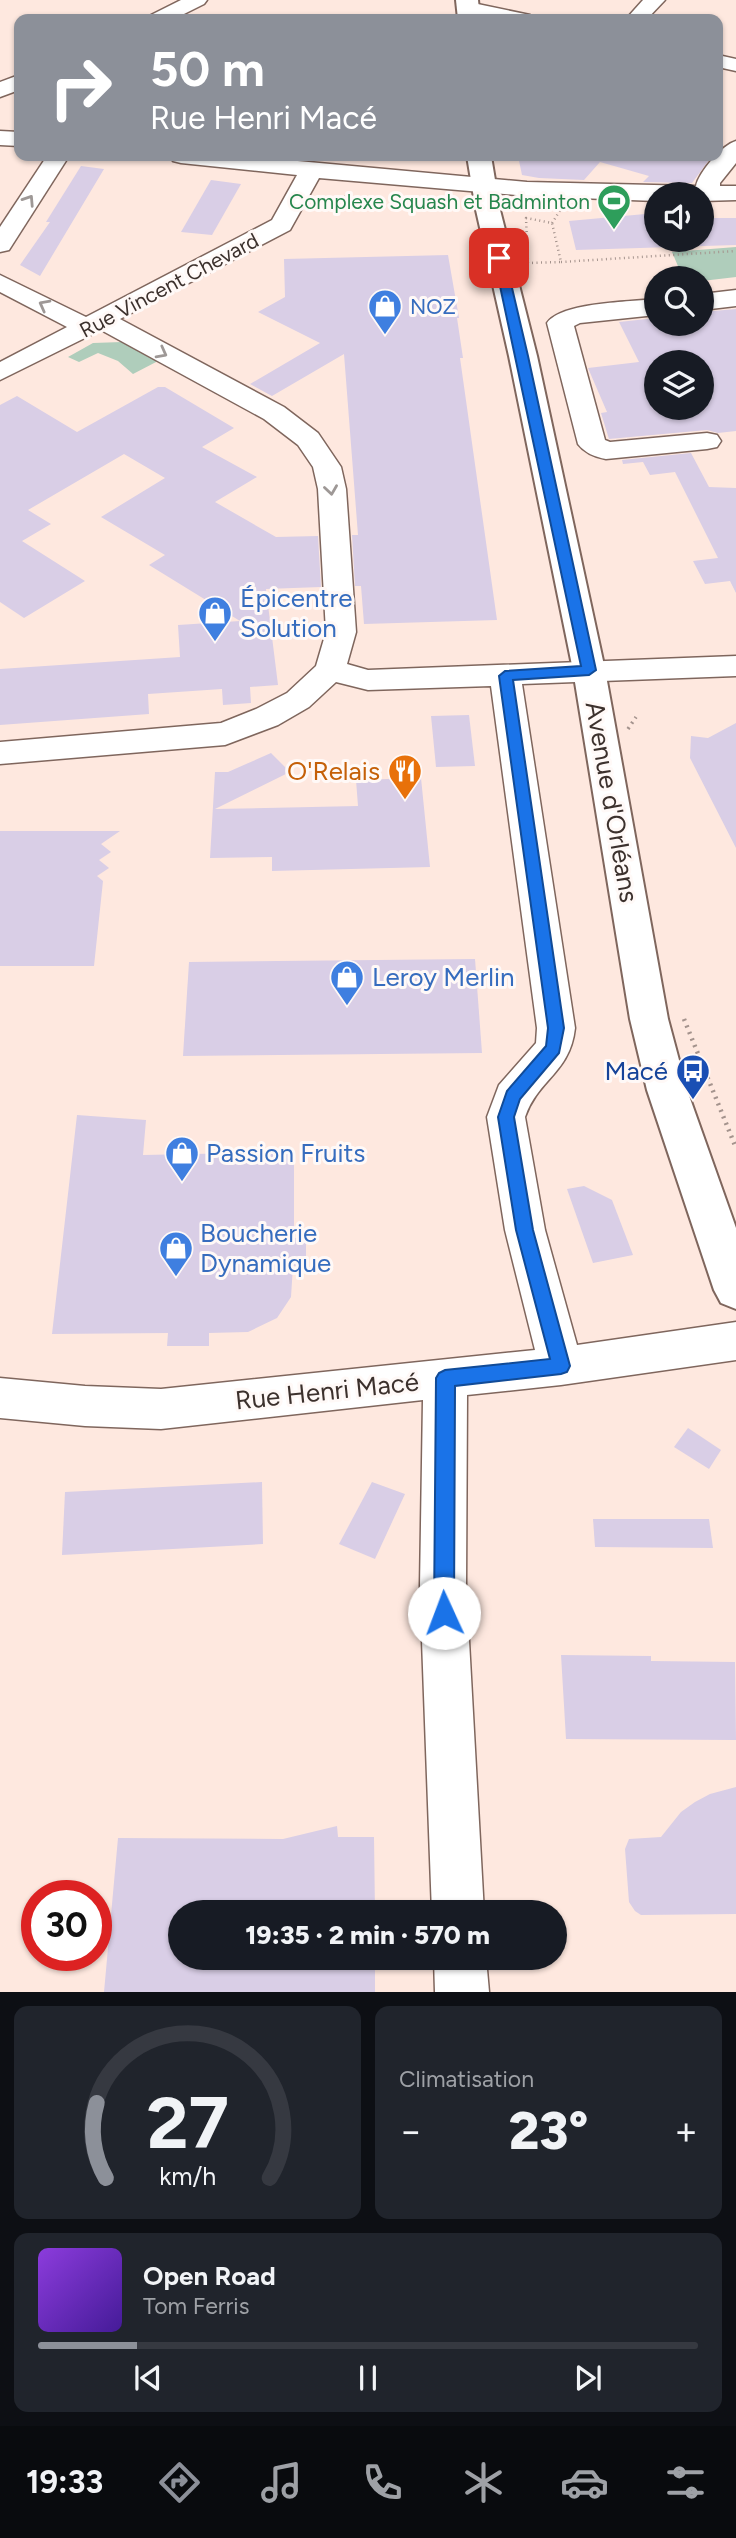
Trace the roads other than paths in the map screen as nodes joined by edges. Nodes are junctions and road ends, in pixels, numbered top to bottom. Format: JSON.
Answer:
{"nodes":[{"id":1,"x":197,"y":0,"type":"edge"},
{"id":2,"x":654,"y":0,"type":"edge"},
{"id":3,"x":468,"y":9,"type":"edge"},
{"id":4,"x":168,"y":14,"type":"edge"},
{"id":5,"x":496,"y":14,"type":"edge"},
{"id":6,"x":641,"y":14,"type":"edge"},
{"id":7,"x":736,"y":148,"type":"edge"},
{"id":8,"x":55,"y":161,"type":"edge"},
{"id":9,"x":231,"y":161,"type":"edge"},
{"id":10,"x":480,"y":161,"type":"edge"},
{"id":11,"x":312,"y":169,"type":"junction"},
{"id":12,"x":708,"y":182,"type":"edge"},
{"id":13,"x":483,"y":185,"type":"junction"},
{"id":14,"x":644,"y":193,"type":"edge"},
{"id":15,"x":736,"y":193,"type":"edge"},
{"id":16,"x":714,"y":194,"type":"edge"},
{"id":17,"x":0,"y":245,"type":"edge"},
{"id":18,"x":0,"y":282,"type":"edge"},
{"id":19,"x":736,"y":298,"type":"edge"},
{"id":20,"x":714,"y":301,"type":"edge"},
{"id":21,"x":644,"y":308,"type":"edge"},
{"id":22,"x":95,"y":324,"type":"junction"},
{"id":23,"x":0,"y":372,"type":"edge"},
{"id":24,"x":707,"y":441,"type":"dead end"},
{"id":25,"x":736,"y":666,"type":"edge"},
{"id":26,"x":330,"y":670,"type":"junction"},
{"id":27,"x":589,"y":670,"type":"junction"},
{"id":28,"x":505,"y":676,"type":"junction"},
{"id":29,"x":0,"y":753,"type":"edge"},
{"id":30,"x":736,"y":1290,"type":"edge"},
{"id":31,"x":736,"y":1341,"type":"edge"},
{"id":32,"x":561,"y":1366,"type":"junction"},
{"id":33,"x":445,"y":1378,"type":"junction"},
{"id":34,"x":0,"y":1398,"type":"edge"},
{"id":35,"x":457,"y":1900,"type":"edge"},
{"id":36,"x":461,"y":1970,"type":"edge"},
{"id":37,"x":462,"y":1992,"type":"edge"}],
"edges":[{"from":1,"to":4,"type":"street"},
{"from":2,"to":6,"type":"street"},
{"from":3,"to":5,"type":"street"},
{"from":7,"to":12,"type":"street"},
{"from":17,"to":8,"type":"street","one_way":true},
{"from":9,"to":11,"type":"street"},
{"from":10,"to":13,"type":"main road","name":"Avenue d'Orléans"},
{"from":11,"to":13,"type":"street"},
{"from":11,"to":22,"type":"street","name":"Rue Vincent Chevard"},
{"from":13,"to":14,"type":"street"},
{"from":13,"to":27,"type":"main road","name":"Avenue d'Orléans"},
{"from":15,"to":16,"type":"street"},
{"from":22,"to":18,"type":"street","one_way":true},
{"from":19,"to":20,"type":"street"},
{"from":21,"to":24,"type":"street"},
{"from":22,"to":23,"type":"street","name":"Rue Vincent Chevard"},
{"from":22,"to":26,"type":"street","one_way":true},
{"from":25,"to":27,"type":"street"},
{"from":26,"to":28,"type":"street"},
{"from":26,"to":29,"type":"street"},
{"from":27,"to":28,"type":"street"},
{"from":27,"to":30,"type":"main road","name":"Avenue d'Orléans"},
{"from":28,"to":32,"type":"street"},
{"from":31,"to":32,"type":"street","name":"Rue Henri Macé"},
{"from":32,"to":33,"type":"street","name":"Rue Henri Macé"},
{"from":33,"to":34,"type":"street","name":"Rue Henri Macé"},
{"from":33,"to":35,"type":"street"},
{"from":36,"to":37,"type":"street"}]}
